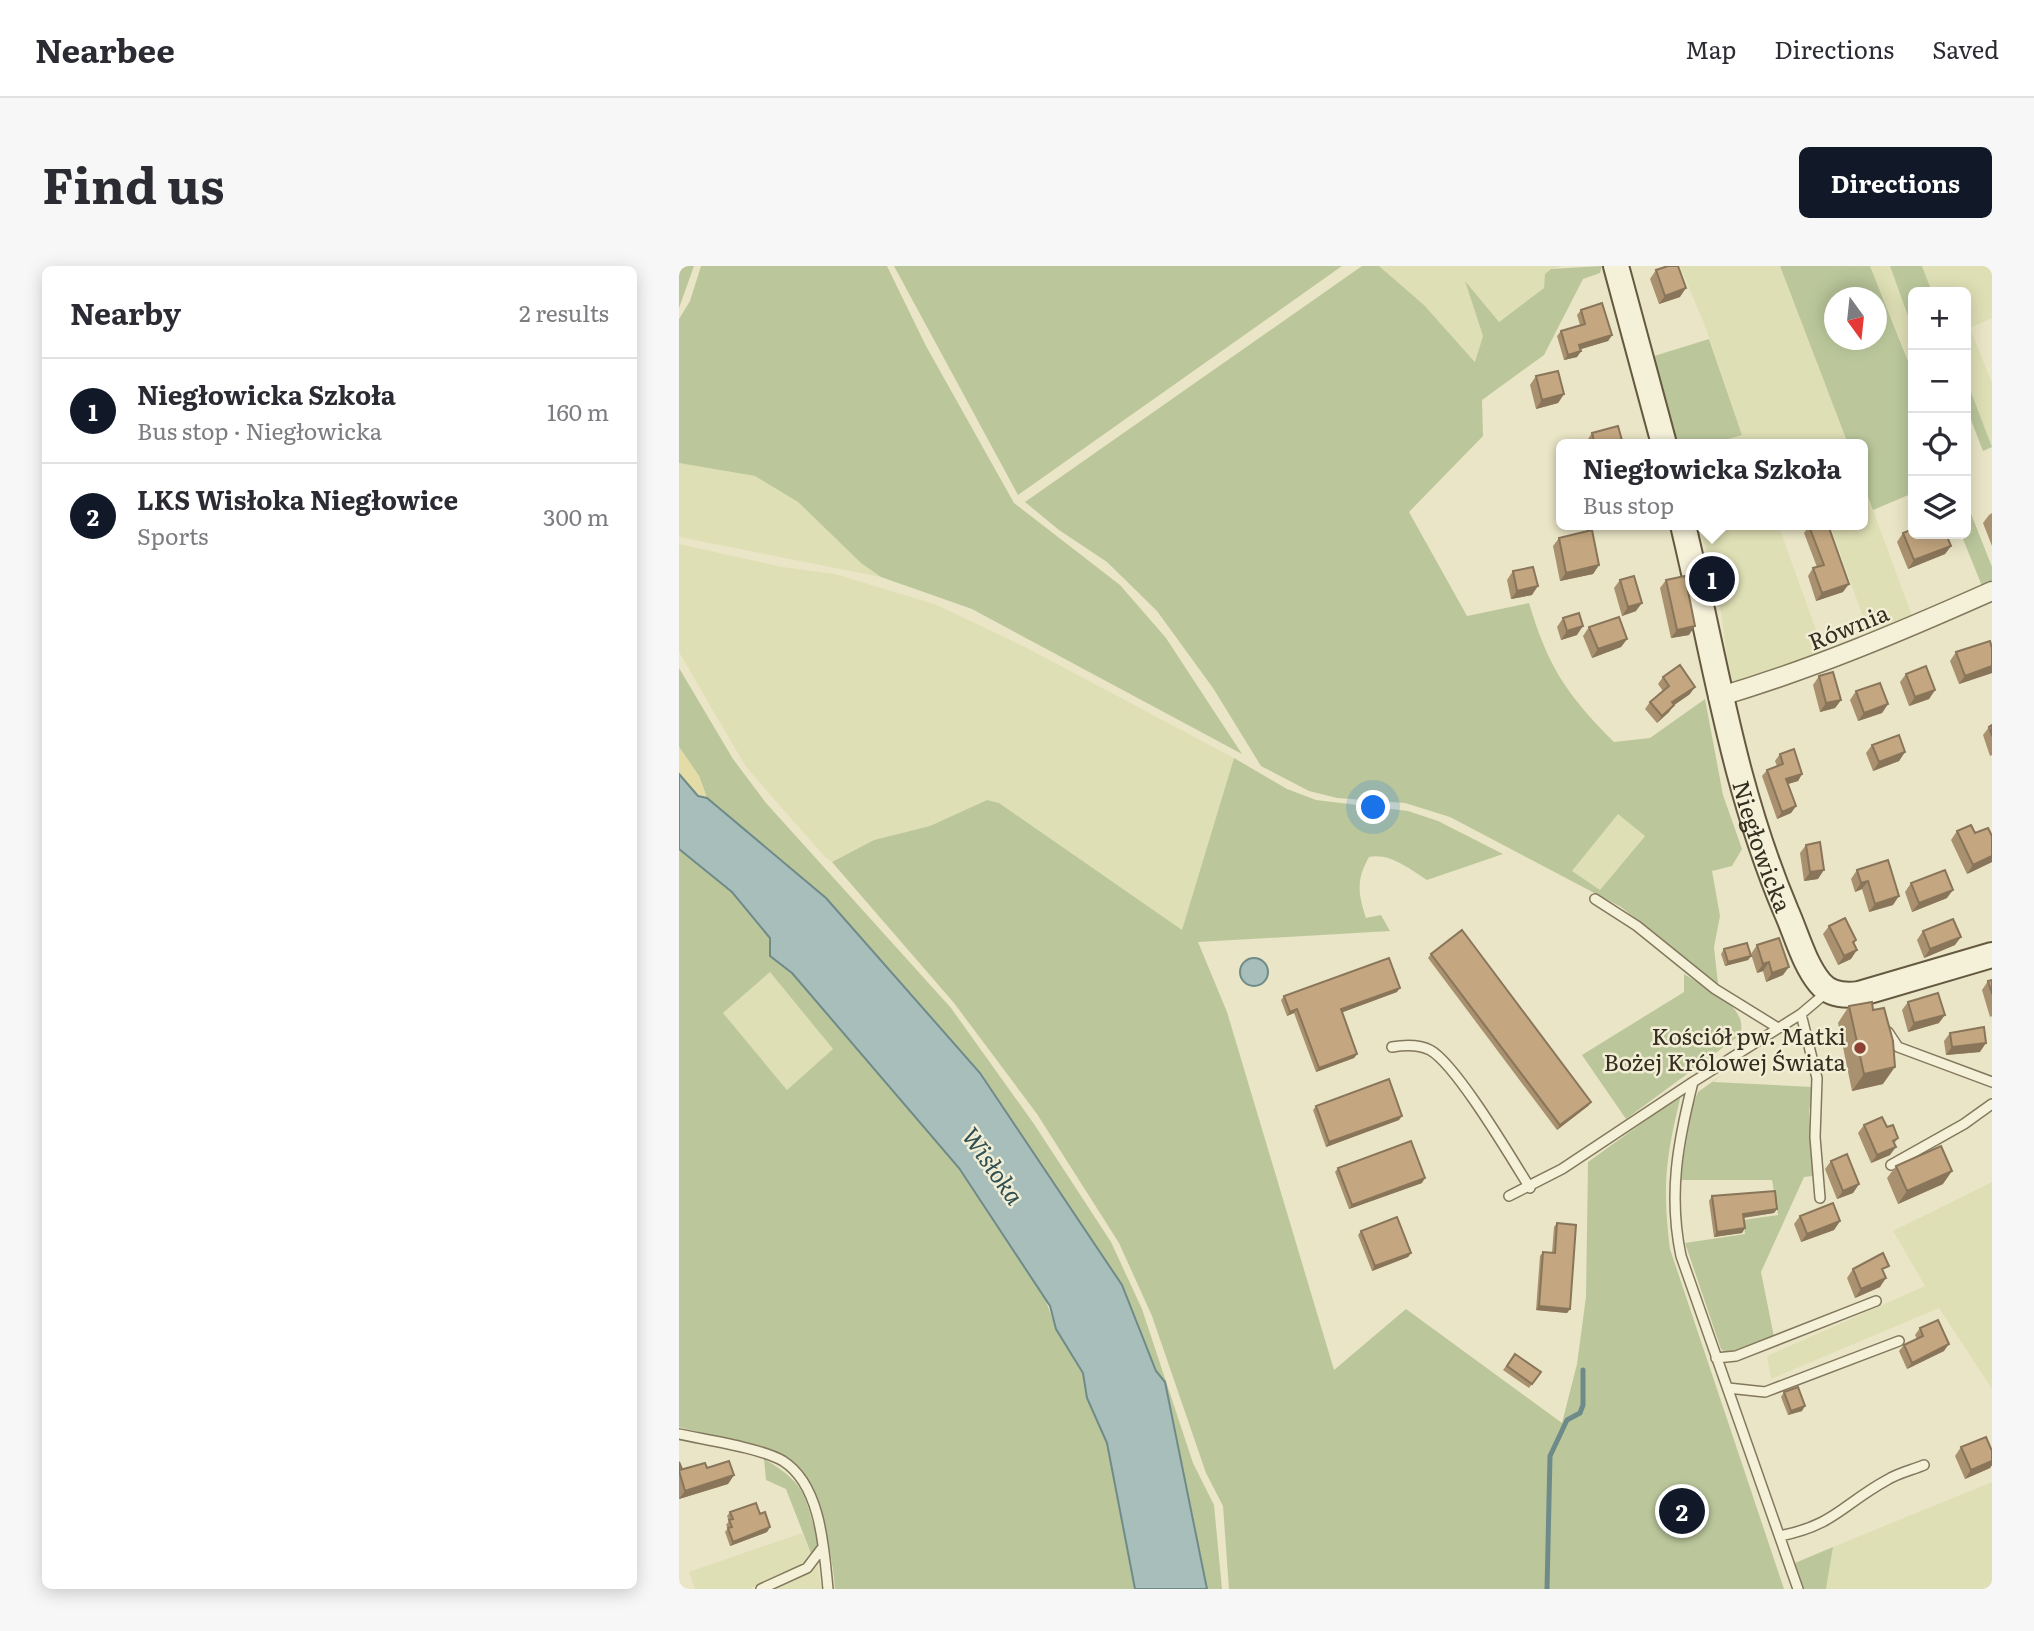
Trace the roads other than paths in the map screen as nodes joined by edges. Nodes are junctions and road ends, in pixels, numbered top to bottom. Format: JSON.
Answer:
{"nodes":[{"id":1,"x":1616,"y":266,"type":"edge"},
{"id":2,"x":1663,"y":439,"type":"edge"},
{"id":3,"x":1684,"y":530,"type":"edge"},
{"id":4,"x":1992,"y":591,"type":"edge"},
{"id":5,"x":1718,"y":697,"type":"junction"},
{"id":6,"x":1595,"y":899,"type":"dead end"},
{"id":7,"x":1992,"y":955,"type":"edge"},
{"id":8,"x":1828,"y":990,"type":"junction"},
{"id":9,"x":1801,"y":1014,"type":"junction"},
{"id":10,"x":1884,"y":1019,"type":"edge"},
{"id":11,"x":1778,"y":1028,"type":"junction"},
{"id":12,"x":1392,"y":1047,"type":"dead end"},
{"id":13,"x":1693,"y":1082,"type":"junction"},
{"id":14,"x":1992,"y":1082,"type":"edge"},
{"id":15,"x":1992,"y":1104,"type":"edge"},
{"id":16,"x":1891,"y":1165,"type":"dead end"},
{"id":17,"x":1530,"y":1188,"type":"junction"},
{"id":18,"x":1509,"y":1196,"type":"dead end"},
{"id":19,"x":1820,"y":1198,"type":"dead end"},
{"id":20,"x":1876,"y":1301,"type":"dead end"},
{"id":21,"x":1899,"y":1342,"type":"dead end"},
{"id":22,"x":1716,"y":1357,"type":"junction"},
{"id":23,"x":1727,"y":1388,"type":"junction"},
{"id":24,"x":679,"y":1434,"type":"edge"},
{"id":25,"x":1924,"y":1465,"type":"dead end"},
{"id":26,"x":1780,"y":1536,"type":"junction"},
{"id":27,"x":823,"y":1547,"type":"junction"},
{"id":28,"x":761,"y":1589,"type":"edge"},
{"id":29,"x":828,"y":1589,"type":"edge"},
{"id":30,"x":1798,"y":1589,"type":"edge"}],
"edges":[{"from":1,"to":2,"type":"street"},
{"from":3,"to":5,"type":"street","name":"Niegłowicka"},
{"from":4,"to":5,"type":"street","name":"Równia"},
{"from":5,"to":8,"type":"street","name":"Niegłowicka"},
{"from":6,"to":11,"type":"lane"},
{"from":7,"to":8,"type":"street"},
{"from":8,"to":9,"type":"lane"},
{"from":9,"to":11,"type":"lane"},
{"from":9,"to":19,"type":"lane"},
{"from":10,"to":14,"type":"lane"},
{"from":11,"to":13,"type":"lane"},
{"from":12,"to":17,"type":"lane"},
{"from":13,"to":17,"type":"lane"},
{"from":13,"to":22,"type":"lane"},
{"from":15,"to":16,"type":"lane"},
{"from":17,"to":18,"type":"lane"},
{"from":20,"to":22,"type":"lane"},
{"from":21,"to":23,"type":"lane"},
{"from":22,"to":23,"type":"lane"},
{"from":23,"to":26,"type":"lane"},
{"from":24,"to":27,"type":"lane"},
{"from":25,"to":26,"type":"lane"},
{"from":26,"to":30,"type":"lane"},
{"from":27,"to":28,"type":"lane"},
{"from":27,"to":29,"type":"lane"}]}
